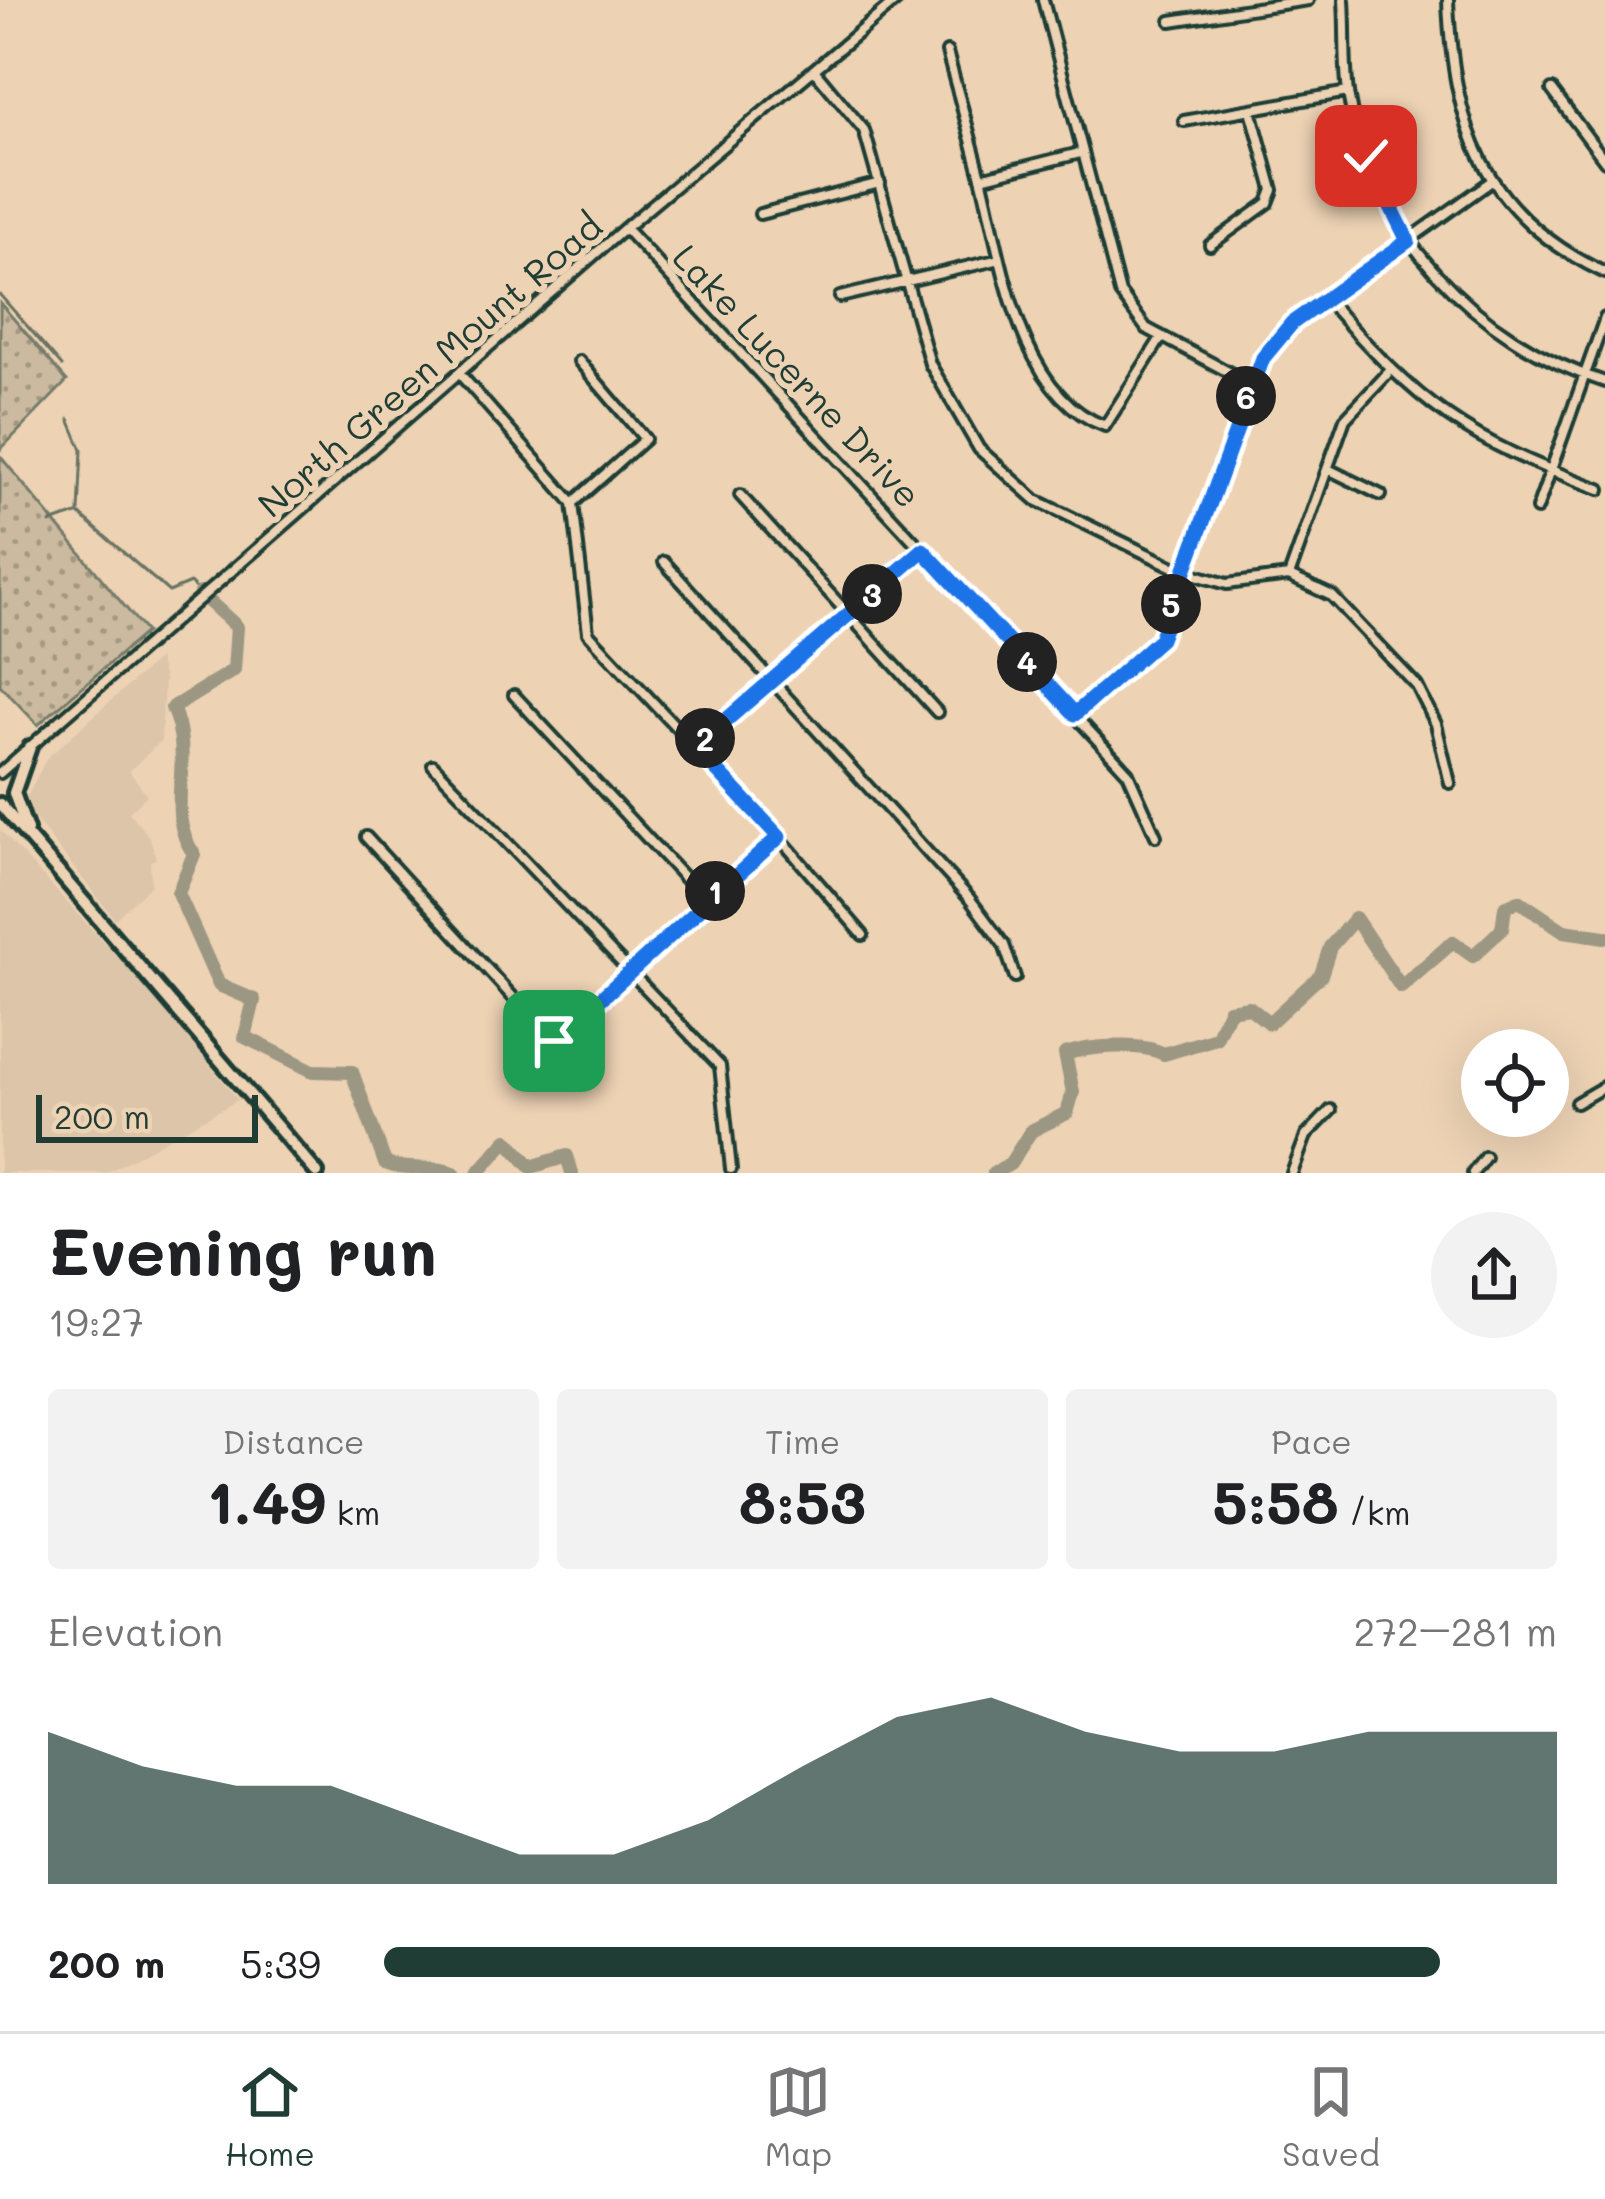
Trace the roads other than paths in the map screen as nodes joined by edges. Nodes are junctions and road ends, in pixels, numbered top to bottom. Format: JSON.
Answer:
{"nodes":[{"id":1,"x":896,"y":0,"type":"edge"},
{"id":2,"x":1043,"y":0,"type":"edge"},
{"id":3,"x":1307,"y":0,"type":"edge"},
{"id":4,"x":1344,"y":0,"type":"edge"},
{"id":5,"x":1448,"y":0,"type":"edge"},
{"id":6,"x":1172,"y":21,"type":"dead end"},
{"id":7,"x":947,"y":52,"type":"dead end"},
{"id":8,"x":815,"y":71,"type":"junction"},
{"id":9,"x":1552,"y":90,"type":"dead end"},
{"id":10,"x":1348,"y":92,"type":"junction"},
{"id":11,"x":1251,"y":110,"type":"junction"},
{"id":12,"x":1184,"y":121,"type":"dead end"},
{"id":13,"x":1080,"y":153,"type":"junction"},
{"id":14,"x":1605,"y":161,"type":"edge"},
{"id":15,"x":981,"y":178,"type":"junction"},
{"id":16,"x":1492,"y":180,"type":"junction"},
{"id":17,"x":880,"y":183,"type":"junction"},
{"id":18,"x":760,"y":214,"type":"dead end"},
{"id":19,"x":625,"y":228,"type":"junction"},
{"id":20,"x":1408,"y":241,"type":"junction"},
{"id":21,"x":1210,"y":244,"type":"dead end"},
{"id":22,"x":1000,"y":259,"type":"junction"},
{"id":23,"x":1605,"y":273,"type":"edge"},
{"id":24,"x":906,"y":281,"type":"junction"},
{"id":25,"x":840,"y":297,"type":"dead end"},
{"id":26,"x":1326,"y":298,"type":"junction"},
{"id":27,"x":1605,"y":318,"type":"edge"},
{"id":28,"x":1161,"y":338,"type":"junction"},
{"id":29,"x":579,"y":361,"type":"dead end"},
{"id":30,"x":1390,"y":371,"type":"junction"},
{"id":31,"x":459,"y":373,"type":"junction"},
{"id":32,"x":1585,"y":376,"type":"junction"},
{"id":33,"x":1605,"y":382,"type":"edge"},
{"id":34,"x":1250,"y":384,"type":"junction"},
{"id":35,"x":1328,"y":469,"type":"junction"},
{"id":36,"x":1550,"y":471,"type":"junction"},
{"id":37,"x":1600,"y":489,"type":"dead end"},
{"id":38,"x":740,"y":495,"type":"dead end"},
{"id":39,"x":1381,"y":495,"type":"dead end"},
{"id":40,"x":573,"y":503,"type":"junction"},
{"id":41,"x":1537,"y":509,"type":"dead end"},
{"id":42,"x":923,"y":550,"type":"junction"},
{"id":43,"x":664,"y":562,"type":"dead end"},
{"id":44,"x":1182,"y":571,"type":"junction"},
{"id":45,"x":1289,"y":576,"type":"junction"},
{"id":46,"x":848,"y":615,"type":"junction"},
{"id":47,"x":770,"y":680,"type":"junction"},
{"id":48,"x":514,"y":695,"type":"dead end"},
{"id":49,"x":937,"y":712,"type":"dead end"},
{"id":50,"x":1075,"y":714,"type":"junction"},
{"id":51,"x":30,"y":747,"type":"junction"},
{"id":52,"x":695,"y":747,"type":"junction"},
{"id":53,"x":433,"y":765,"type":"dead end"},
{"id":54,"x":0,"y":773,"type":"edge"},
{"id":55,"x":1450,"y":783,"type":"dead end"},
{"id":56,"x":0,"y":804,"type":"edge"},
{"id":57,"x":0,"y":820,"type":"edge"},
{"id":58,"x":1156,"y":836,"type":"dead end"},
{"id":59,"x":366,"y":837,"type":"dead end"},
{"id":60,"x":779,"y":837,"type":"junction"},
{"id":61,"x":34,"y":844,"type":"junction"},
{"id":62,"x":705,"y":900,"type":"junction"},
{"id":63,"x":863,"y":935,"type":"dead end"},
{"id":64,"x":630,"y":968,"type":"junction"},
{"id":65,"x":1016,"y":977,"type":"dead end"},
{"id":66,"x":1605,"y":1086,"type":"edge"},
{"id":67,"x":1576,"y":1103,"type":"dead end"},
{"id":68,"x":1331,"y":1110,"type":"dead end"},
{"id":69,"x":1485,"y":1157,"type":"dead end"},
{"id":70,"x":730,"y":1169,"type":"dead end"},
{"id":71,"x":317,"y":1173,"type":"edge"},
{"id":72,"x":1292,"y":1173,"type":"edge"},
{"id":73,"x":1473,"y":1173,"type":"edge"}],
"edges":[{"from":1,"to":8,"type":"street","name":"North Green Mount Road"},
{"from":2,"to":13,"type":"street"},
{"from":3,"to":6,"type":"street"},
{"from":4,"to":10,"type":"street"},
{"from":5,"to":16,"type":"street"},
{"from":7,"to":15,"type":"street"},
{"from":8,"to":17,"type":"street"},
{"from":8,"to":19,"type":"street","name":"North Green Mount Road"},
{"from":9,"to":14,"type":"street"},
{"from":10,"to":11,"type":"street"},
{"from":10,"to":20,"type":"street"},
{"from":11,"to":12,"type":"street"},
{"from":11,"to":21,"type":"street"},
{"from":13,"to":15,"type":"street"},
{"from":13,"to":28,"type":"street"},
{"from":15,"to":22,"type":"street"},
{"from":16,"to":20,"type":"street"},
{"from":16,"to":23,"type":"street"},
{"from":17,"to":18,"type":"street"},
{"from":17,"to":24,"type":"street"},
{"from":19,"to":31,"type":"street","name":"North Green Mount Road"},
{"from":19,"to":42,"type":"street","name":"Lake Lucerne Drive"},
{"from":20,"to":26,"type":"street"},
{"from":20,"to":32,"type":"street"},
{"from":22,"to":24,"type":"street"},
{"from":22,"to":28,"type":"street"},
{"from":24,"to":25,"type":"street"},
{"from":24,"to":44,"type":"street"},
{"from":26,"to":30,"type":"street"},
{"from":26,"to":34,"type":"street"},
{"from":27,"to":32,"type":"street"},
{"from":28,"to":34,"type":"street"},
{"from":29,"to":40,"type":"street"},
{"from":30,"to":35,"type":"street"},
{"from":30,"to":36,"type":"street"},
{"from":31,"to":40,"type":"street"},
{"from":31,"to":51,"type":"street","name":"North Green Mount Road"},
{"from":32,"to":33,"type":"street"},
{"from":32,"to":36,"type":"street"},
{"from":34,"to":44,"type":"street"},
{"from":35,"to":39,"type":"street"},
{"from":35,"to":45,"type":"street"},
{"from":36,"to":37,"type":"street"},
{"from":36,"to":41,"type":"street"},
{"from":38,"to":46,"type":"street"},
{"from":40,"to":52,"type":"street"},
{"from":42,"to":46,"type":"street"},
{"from":42,"to":50,"type":"street","name":"Lake Lucerne Drive"},
{"from":43,"to":47,"type":"street"},
{"from":44,"to":45,"type":"street"},
{"from":44,"to":50,"type":"street"},
{"from":45,"to":55,"type":"street"},
{"from":46,"to":47,"type":"street"},
{"from":46,"to":49,"type":"street"},
{"from":47,"to":52,"type":"street"},
{"from":47,"to":65,"type":"street"},
{"from":48,"to":62,"type":"street"},
{"from":50,"to":58,"type":"street","name":"Lake Lucerne Drive"},
{"from":51,"to":54,"type":"street","name":"North Green Mount Road"},
{"from":51,"to":61,"type":"main road"},
{"from":52,"to":60,"type":"street"},
{"from":53,"to":64,"type":"street"},
{"from":56,"to":61,"type":"main road"},
{"from":57,"to":61,"type":"main road"},
{"from":59,"to":64,"type":"street"},
{"from":60,"to":62,"type":"street"},
{"from":60,"to":63,"type":"street"},
{"from":61,"to":71,"type":"main road"},
{"from":62,"to":64,"type":"street"},
{"from":64,"to":70,"type":"street"},
{"from":66,"to":67,"type":"street"},
{"from":68,"to":72,"type":"street"},
{"from":69,"to":73,"type":"street"}]}
